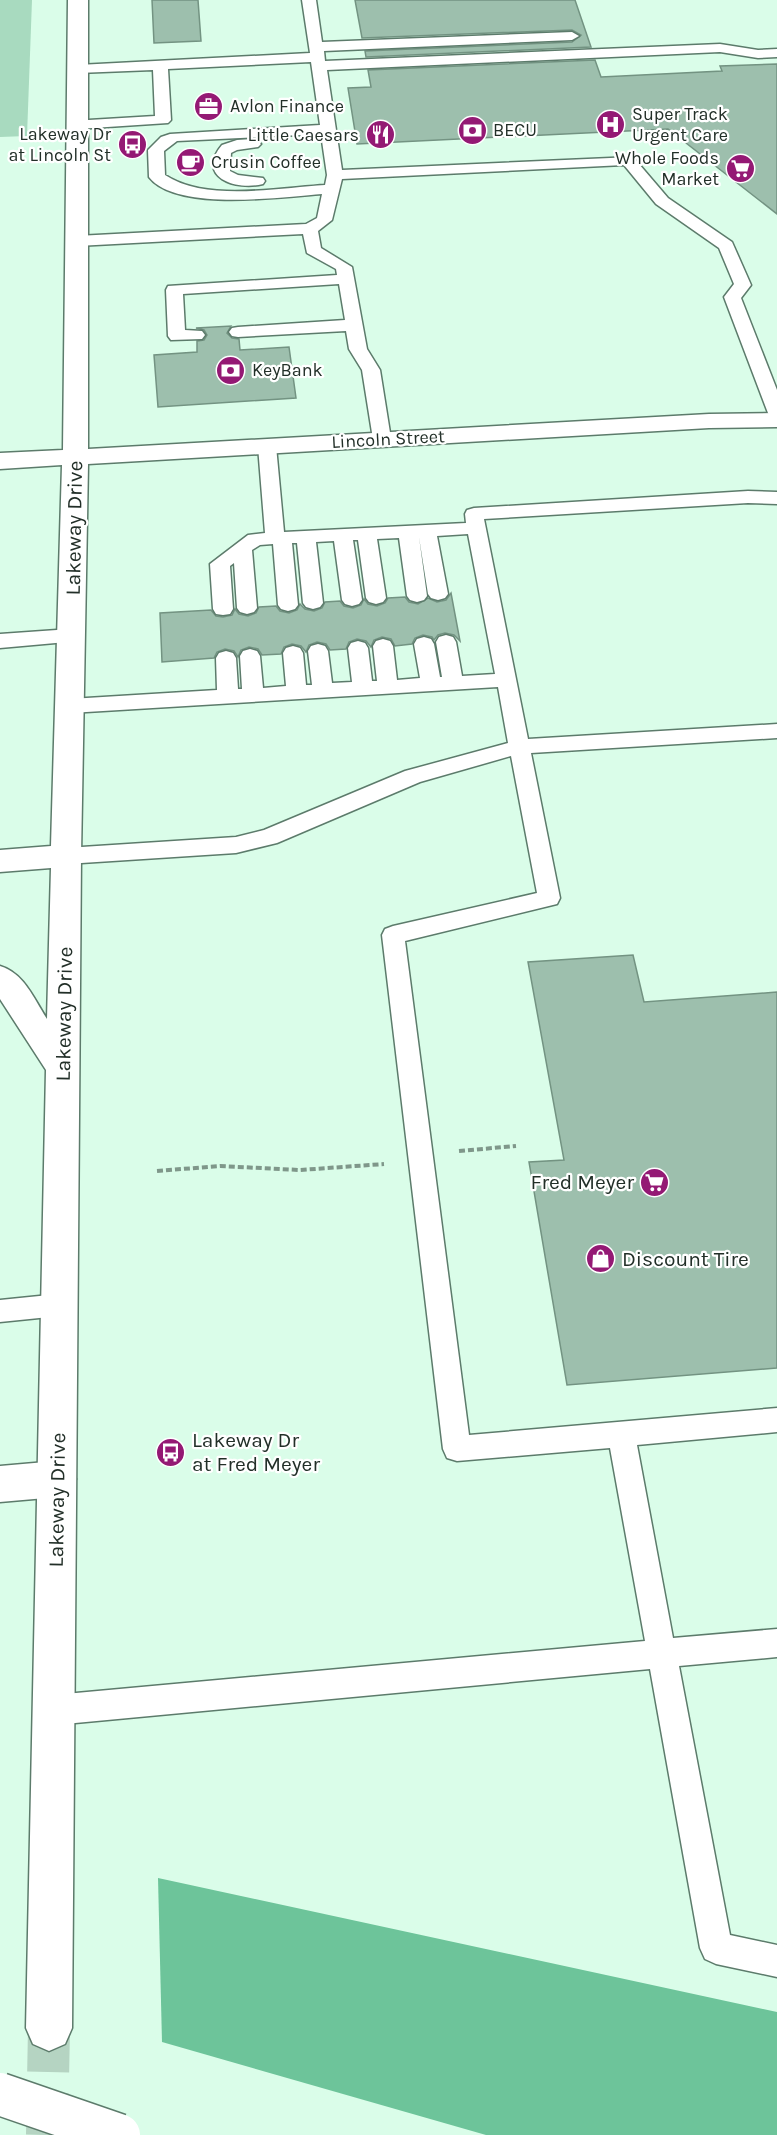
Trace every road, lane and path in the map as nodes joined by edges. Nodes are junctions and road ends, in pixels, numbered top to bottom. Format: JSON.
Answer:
{"nodes":[{"id":1,"x":78,"y":0,"type":"edge"},
{"id":2,"x":309,"y":0,"type":"edge"},
{"id":3,"x":572,"y":36,"type":"dead end"},
{"id":4,"x":777,"y":53,"type":"edge"},
{"id":5,"x":318,"y":56,"type":"junction"},
{"id":6,"x":160,"y":64,"type":"junction"},
{"id":7,"x":78,"y":69,"type":"junction"},
{"id":8,"x":77,"y":124,"type":"junction"},
{"id":9,"x":329,"y":134,"type":"junction"},
{"id":10,"x":334,"y":180,"type":"junction"},
{"id":11,"x":310,"y":229,"type":"junction"},
{"id":12,"x":77,"y":241,"type":"junction"},
{"id":13,"x":346,"y":279,"type":"junction"},
{"id":14,"x":354,"y":326,"type":"junction"},
{"id":15,"x":238,"y":332,"type":"dead end"},
{"id":16,"x":196,"y":335,"type":"dead end"},
{"id":17,"x":777,"y":413,"type":"edge"},
{"id":18,"x":777,"y":420,"type":"edge"},
{"id":19,"x":382,"y":439,"type":"junction"},
{"id":20,"x":267,"y":446,"type":"junction"},
{"id":21,"x":75,"y":457,"type":"junction"},
{"id":22,"x":0,"y":461,"type":"edge"},
{"id":23,"x":777,"y":498,"type":"edge"},
{"id":24,"x":476,"y":528,"type":"junction"},
{"id":25,"x":428,"y":530,"type":"junction"},
{"id":26,"x":407,"y":531,"type":"junction"},
{"id":27,"x":367,"y":533,"type":"junction"},
{"id":28,"x":343,"y":535,"type":"junction"},
{"id":29,"x":306,"y":537,"type":"junction"},
{"id":30,"x":278,"y":538,"type":"junction"},
{"id":31,"x":242,"y":549,"type":"junction"},
{"id":32,"x":438,"y":594,"type":"dead end"},
{"id":33,"x":417,"y":596,"type":"dead end"},
{"id":34,"x":376,"y":598,"type":"dead end"},
{"id":35,"x":352,"y":600,"type":"dead end"},
{"id":36,"x":313,"y":603,"type":"dead end"},
{"id":37,"x":288,"y":605,"type":"dead end"},
{"id":38,"x":247,"y":608,"type":"dead end"},
{"id":39,"x":223,"y":609,"type":"dead end"},
{"id":40,"x":71,"y":636,"type":"junction"},
{"id":41,"x":0,"y":640,"type":"edge"},
{"id":42,"x":446,"y":642,"type":"dead end"},
{"id":43,"x":424,"y":644,"type":"dead end"},
{"id":44,"x":382,"y":646,"type":"dead end"},
{"id":45,"x":358,"y":648,"type":"dead end"},
{"id":46,"x":318,"y":651,"type":"dead end"},
{"id":47,"x":293,"y":653,"type":"dead end"},
{"id":48,"x":250,"y":656,"type":"dead end"},
{"id":49,"x":226,"y":658,"type":"dead end"},
{"id":50,"x":506,"y":680,"type":"junction"},
{"id":51,"x":453,"y":683,"type":"junction"},
{"id":52,"x":431,"y":684,"type":"junction"},
{"id":53,"x":388,"y":687,"type":"junction"},
{"id":54,"x":363,"y":688,"type":"junction"},
{"id":55,"x":323,"y":691,"type":"junction"},
{"id":56,"x":297,"y":692,"type":"junction"},
{"id":57,"x":253,"y":695,"type":"junction"},
{"id":58,"x":228,"y":697,"type":"junction"},
{"id":59,"x":70,"y":706,"type":"junction"},
{"id":60,"x":777,"y":731,"type":"edge"},
{"id":61,"x":519,"y":747,"type":"junction"},
{"id":62,"x":66,"y":856,"type":"junction"},
{"id":63,"x":0,"y":861,"type":"edge"},
{"id":64,"x":0,"y":978,"type":"edge"},
{"id":65,"x":64,"y":1070,"type":"junction"},
{"id":66,"x":516,"y":1146,"type":"dead end"},
{"id":67,"x":421,"y":1157,"type":"junction"},
{"id":68,"x":157,"y":1170,"type":"dead end"},
{"id":69,"x":60,"y":1305,"type":"junction"},
{"id":70,"x":0,"y":1311,"type":"edge"},
{"id":71,"x":777,"y":1420,"type":"edge"},
{"id":72,"x":621,"y":1434,"type":"junction"},
{"id":73,"x":57,"y":1479,"type":"junction"},
{"id":74,"x":0,"y":1484,"type":"edge"},
{"id":75,"x":777,"y":1643,"type":"edge"},
{"id":76,"x":662,"y":1654,"type":"junction"},
{"id":77,"x":54,"y":1710,"type":"junction"},
{"id":78,"x":777,"y":1961,"type":"edge"},
{"id":79,"x":49,"y":2028,"type":"tunnel mouth"},
{"id":80,"x":0,"y":2094,"type":"edge"},
{"id":81,"x":118,"y":2135,"type":"edge"}],
"edges":[{"from":1,"to":7,"type":"main road","name":"Lakeway Drive"},
{"from":2,"to":5,"type":"lane"},
{"from":3,"to":5,"type":"lane"},
{"from":4,"to":5,"type":"lane"},
{"from":5,"to":6,"type":"lane"},
{"from":5,"to":9,"type":"lane"},
{"from":6,"to":7,"type":"lane"},
{"from":6,"to":8,"type":"lane"},
{"from":7,"to":8,"type":"main road","name":"Lakeway Drive"},
{"from":8,"to":12,"type":"main road","name":"Lakeway Drive"},
{"from":9,"to":10,"type":"lane"},
{"from":9,"to":10,"type":"lane"},
{"from":9,"to":10,"type":"lane"},
{"from":10,"to":11,"type":"lane"},
{"from":10,"to":17,"type":"lane"},
{"from":11,"to":12,"type":"lane"},
{"from":11,"to":13,"type":"lane"},
{"from":12,"to":21,"type":"main road","name":"Lakeway Drive"},
{"from":13,"to":14,"type":"lane"},
{"from":13,"to":16,"type":"lane"},
{"from":14,"to":15,"type":"lane"},
{"from":14,"to":19,"type":"lane"},
{"from":18,"to":19,"type":"main road","name":"Lincoln Street"},
{"from":19,"to":20,"type":"main road","name":"Lincoln Street"},
{"from":20,"to":21,"type":"main road","name":"Lincoln Street"},
{"from":20,"to":30,"type":"lane"},
{"from":21,"to":22,"type":"main road","name":"Lincoln Street"},
{"from":21,"to":40,"type":"main road","name":"Lakeway Drive"},
{"from":23,"to":24,"type":"lane"},
{"from":24,"to":25,"type":"lane"},
{"from":24,"to":50,"type":"lane"},
{"from":25,"to":26,"type":"lane"},
{"from":25,"to":32,"type":"lane"},
{"from":26,"to":27,"type":"lane"},
{"from":26,"to":33,"type":"lane"},
{"from":27,"to":28,"type":"lane"},
{"from":27,"to":34,"type":"lane"},
{"from":28,"to":29,"type":"lane"},
{"from":28,"to":35,"type":"lane"},
{"from":29,"to":30,"type":"lane"},
{"from":29,"to":36,"type":"lane"},
{"from":30,"to":31,"type":"lane"},
{"from":30,"to":37,"type":"lane"},
{"from":31,"to":38,"type":"lane"},
{"from":31,"to":39,"type":"lane"},
{"from":40,"to":41,"type":"lane"},
{"from":40,"to":59,"type":"main road","name":"Lakeway Drive"},
{"from":42,"to":51,"type":"lane"},
{"from":43,"to":52,"type":"lane"},
{"from":44,"to":53,"type":"lane"},
{"from":45,"to":54,"type":"lane"},
{"from":46,"to":55,"type":"lane"},
{"from":47,"to":56,"type":"lane"},
{"from":48,"to":57,"type":"lane"},
{"from":49,"to":58,"type":"lane"},
{"from":50,"to":51,"type":"lane"},
{"from":50,"to":61,"type":"lane"},
{"from":51,"to":52,"type":"lane"},
{"from":52,"to":53,"type":"lane"},
{"from":53,"to":54,"type":"lane"},
{"from":54,"to":55,"type":"lane"},
{"from":55,"to":56,"type":"lane"},
{"from":56,"to":57,"type":"lane"},
{"from":57,"to":58,"type":"lane"},
{"from":58,"to":59,"type":"lane"},
{"from":59,"to":62,"type":"main road","name":"Lakeway Drive"},
{"from":60,"to":61,"type":"lane"},
{"from":61,"to":62,"type":"lane"},
{"from":61,"to":67,"type":"lane"},
{"from":62,"to":63,"type":"main road"},
{"from":62,"to":65,"type":"main road","name":"Lakeway Drive"},
{"from":64,"to":65,"type":"main road"},
{"from":65,"to":69,"type":"main road","name":"Lakeway Drive"},
{"from":66,"to":67,"type":"path"},
{"from":67,"to":68,"type":"path"},
{"from":67,"to":72,"type":"lane"},
{"from":69,"to":70,"type":"lane"},
{"from":69,"to":73,"type":"main road","name":"Lakeway Drive"},
{"from":71,"to":72,"type":"lane"},
{"from":72,"to":76,"type":"lane"},
{"from":73,"to":74,"type":"main road"},
{"from":73,"to":77,"type":"main road","name":"Lakeway Drive"},
{"from":75,"to":76,"type":"lane"},
{"from":76,"to":77,"type":"lane"},
{"from":76,"to":78,"type":"lane"},
{"from":77,"to":79,"type":"main road","name":"Lakeway Drive"},
{"from":80,"to":81,"type":"main road","bridge":true}]}
